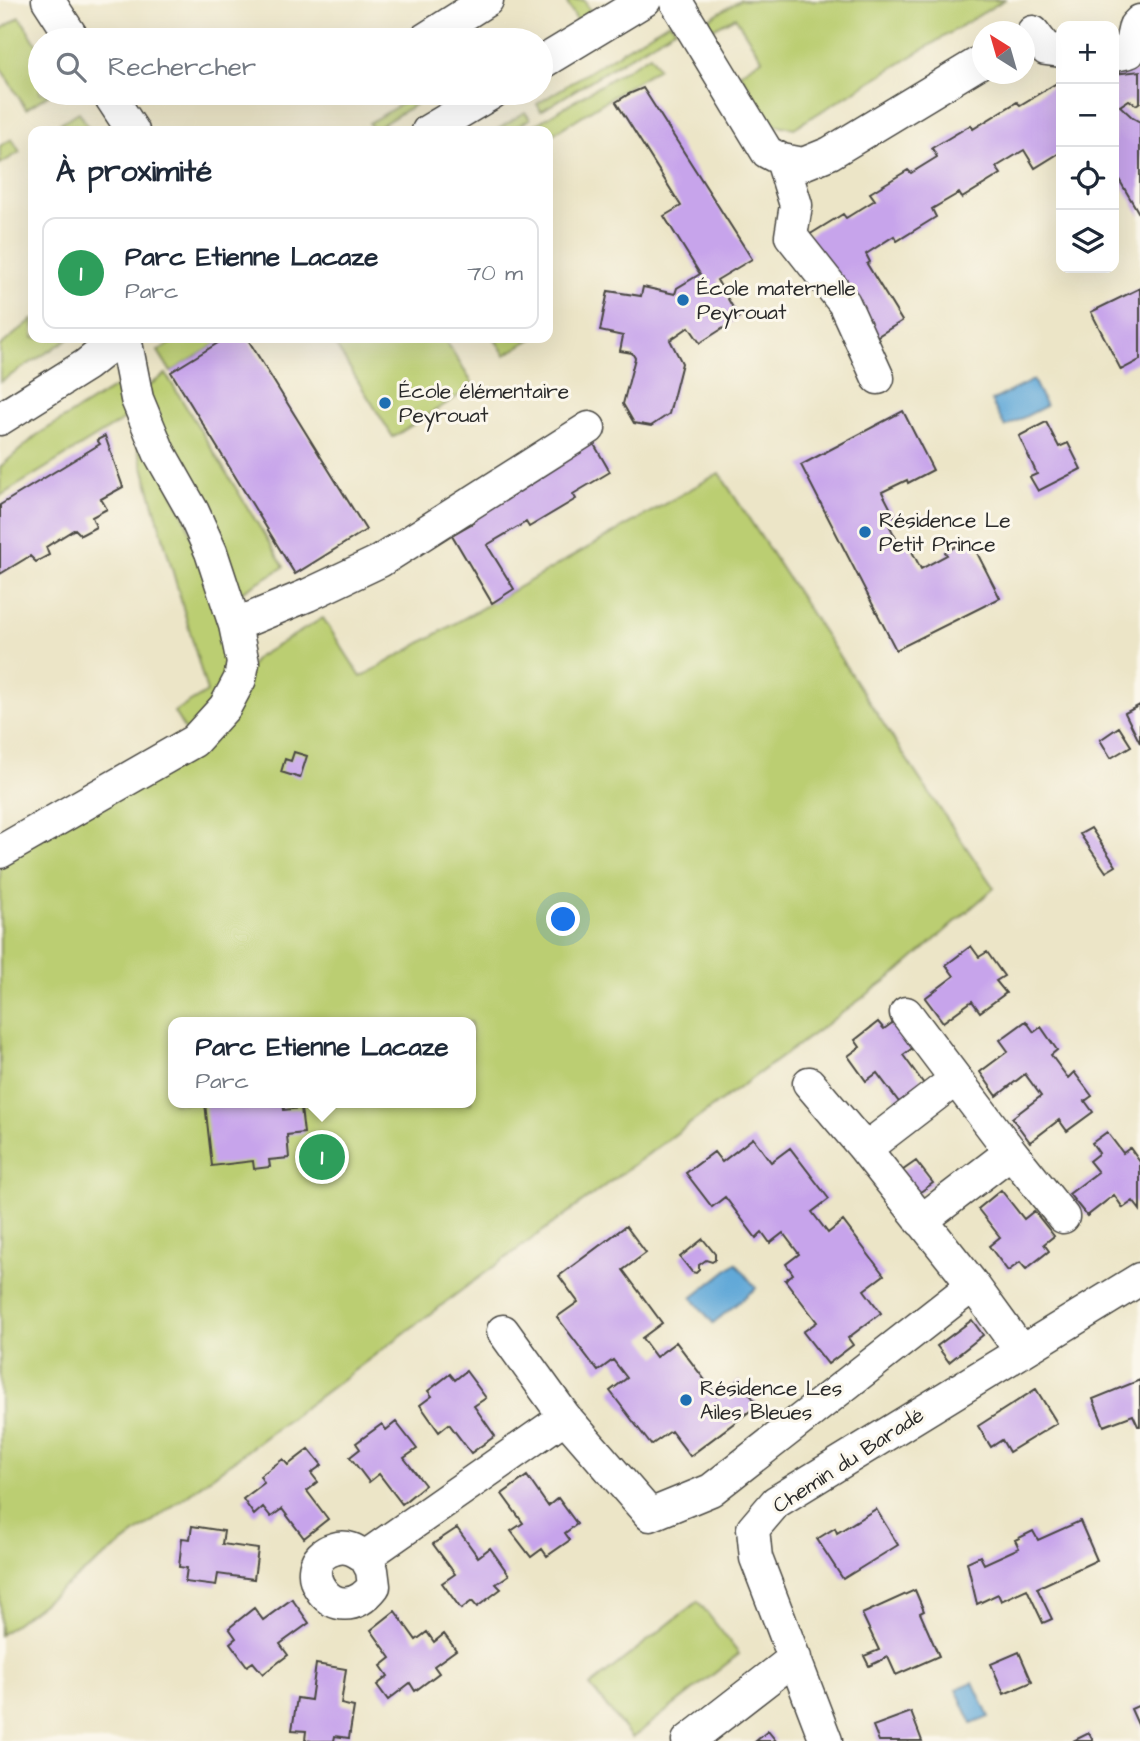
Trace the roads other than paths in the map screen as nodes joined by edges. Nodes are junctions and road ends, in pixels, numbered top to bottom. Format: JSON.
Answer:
{"nodes":[{"id":1,"x":48,"y":0,"type":"edge"},
{"id":2,"x":487,"y":0,"type":"edge"},
{"id":3,"x":645,"y":0,"type":"edge"},
{"id":4,"x":675,"y":0,"type":"edge"},
{"id":5,"x":1140,"y":21,"type":"edge"},
{"id":6,"x":66,"y":28,"type":"edge"},
{"id":7,"x":443,"y":28,"type":"edge"},
{"id":8,"x":1035,"y":30,"type":"edge"},
{"id":9,"x":1056,"y":51,"type":"edge"},
{"id":10,"x":1119,"y":54,"type":"edge"},
{"id":11,"x":553,"y":56,"type":"edge"},
{"id":12,"x":972,"y":67,"type":"edge"},
{"id":13,"x":116,"y":105,"type":"edge"},
{"id":14,"x":472,"y":105,"type":"edge"},
{"id":15,"x":130,"y":126,"type":"edge"},
{"id":16,"x":436,"y":126,"type":"edge"},
{"id":17,"x":782,"y":160,"type":"junction"},
{"id":18,"x":115,"y":343,"type":"edge"},
{"id":19,"x":124,"y":343,"type":"edge"},
{"id":20,"x":878,"y":378,"type":"dead end"},
{"id":21,"x":0,"y":419,"type":"edge"},
{"id":22,"x":589,"y":428,"type":"dead end"},
{"id":23,"x":235,"y":625,"type":"junction"},
{"id":24,"x":0,"y":852,"type":"edge"},
{"id":25,"x":906,"y":1013,"type":"dead end"},
{"id":26,"x":956,"y":1079,"type":"junction"},
{"id":27,"x":809,"y":1083,"type":"dead end"},
{"id":28,"x":865,"y":1149,"type":"junction"},
{"id":29,"x":1011,"y":1152,"type":"junction"},
{"id":30,"x":1063,"y":1217,"type":"dead end"},
{"id":31,"x":921,"y":1221,"type":"junction"},
{"id":32,"x":1140,"y":1279,"type":"edge"},
{"id":33,"x":973,"y":1285,"type":"junction"},
{"id":34,"x":503,"y":1331,"type":"dead end"},
{"id":35,"x":1021,"y":1351,"type":"junction"},
{"id":36,"x":565,"y":1417,"type":"junction"},
{"id":37,"x":365,"y":1557,"type":"dead end"},
{"id":38,"x":795,"y":1658,"type":"junction"},
{"id":39,"x":688,"y":1741,"type":"edge"},
{"id":40,"x":826,"y":1741,"type":"edge"}],
"edges":[{"from":1,"to":6,"type":"street"},
{"from":2,"to":7,"type":"street"},
{"from":3,"to":11,"type":"street"},
{"from":4,"to":17,"type":"street"},
{"from":5,"to":10,"type":"street"},
{"from":8,"to":9,"type":"street"},
{"from":12,"to":17,"type":"street"},
{"from":13,"to":15,"type":"street"},
{"from":14,"to":16,"type":"street"},
{"from":17,"to":20,"type":"street"},
{"from":18,"to":21,"type":"street"},
{"from":19,"to":23,"type":"street"},
{"from":22,"to":23,"type":"street"},
{"from":23,"to":24,"type":"street"},
{"from":25,"to":26,"type":"street"},
{"from":26,"to":28,"type":"street"},
{"from":26,"to":29,"type":"street"},
{"from":27,"to":28,"type":"street"},
{"from":28,"to":31,"type":"street"},
{"from":29,"to":30,"type":"street"},
{"from":29,"to":31,"type":"street"},
{"from":31,"to":33,"type":"street"},
{"from":32,"to":35,"type":"street","name":"Chemin du Baradé"},
{"from":33,"to":35,"type":"street"},
{"from":33,"to":36,"type":"street"},
{"from":34,"to":36,"type":"street"},
{"from":35,"to":38,"type":"street","name":"Chemin du Baradé"},
{"from":36,"to":37,"type":"street"},
{"from":38,"to":39,"type":"street"},
{"from":38,"to":40,"type":"street","name":"Chemin du Baradé"}]}
